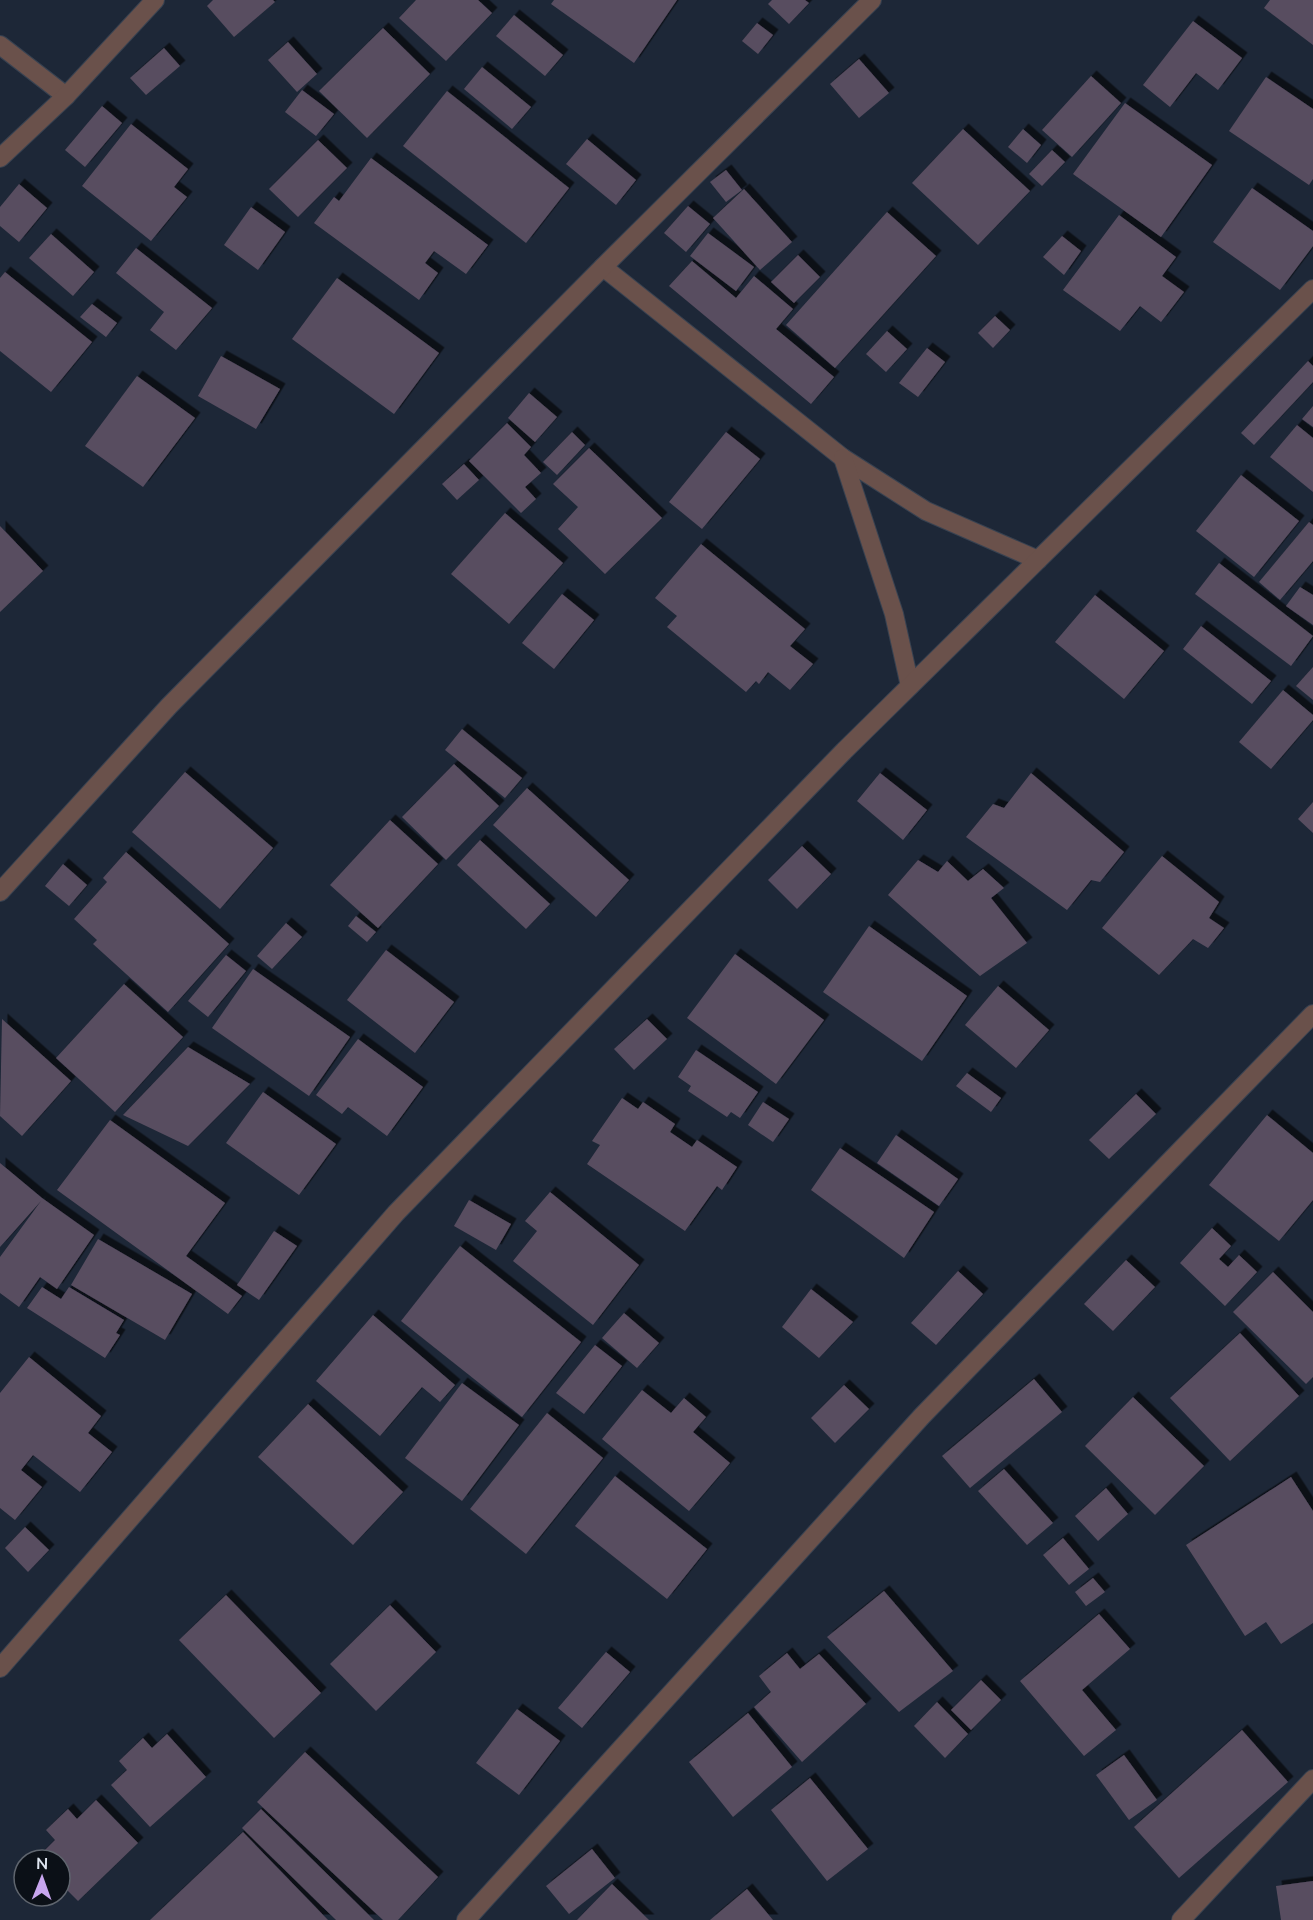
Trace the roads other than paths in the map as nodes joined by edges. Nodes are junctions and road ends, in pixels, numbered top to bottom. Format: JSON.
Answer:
{"nodes":[{"id":1,"x":156,"y":0,"type":"edge"},
{"id":2,"x":872,"y":0,"type":"edge"},
{"id":3,"x":0,"y":45,"type":"edge"},
{"id":4,"x":66,"y":96,"type":"junction"},
{"id":5,"x":0,"y":158,"type":"edge"},
{"id":6,"x":603,"y":267,"type":"junction"},
{"id":7,"x":1313,"y":289,"type":"edge"},
{"id":8,"x":843,"y":458,"type":"junction"},
{"id":9,"x":1038,"y":560,"type":"junction"},
{"id":10,"x":910,"y":686,"type":"junction"},
{"id":11,"x":0,"y":892,"type":"edge"},
{"id":12,"x":1313,"y":1014,"type":"edge"},
{"id":13,"x":0,"y":1668,"type":"edge"},
{"id":14,"x":1313,"y":1779,"type":"edge"},
{"id":15,"x":466,"y":1920,"type":"edge"},
{"id":16,"x":1181,"y":1920,"type":"edge"}],
"edges":[{"from":1,"to":4,"type":"street"},
{"from":2,"to":6,"type":"street"},
{"from":3,"to":4,"type":"street"},
{"from":4,"to":5,"type":"street"},
{"from":6,"to":8,"type":"street"},
{"from":6,"to":11,"type":"street"},
{"from":7,"to":9,"type":"street"},
{"from":8,"to":9,"type":"street"},
{"from":8,"to":10,"type":"street"},
{"from":9,"to":10,"type":"street"},
{"from":10,"to":13,"type":"street"},
{"from":12,"to":15,"type":"street"},
{"from":14,"to":16,"type":"street"}]}
